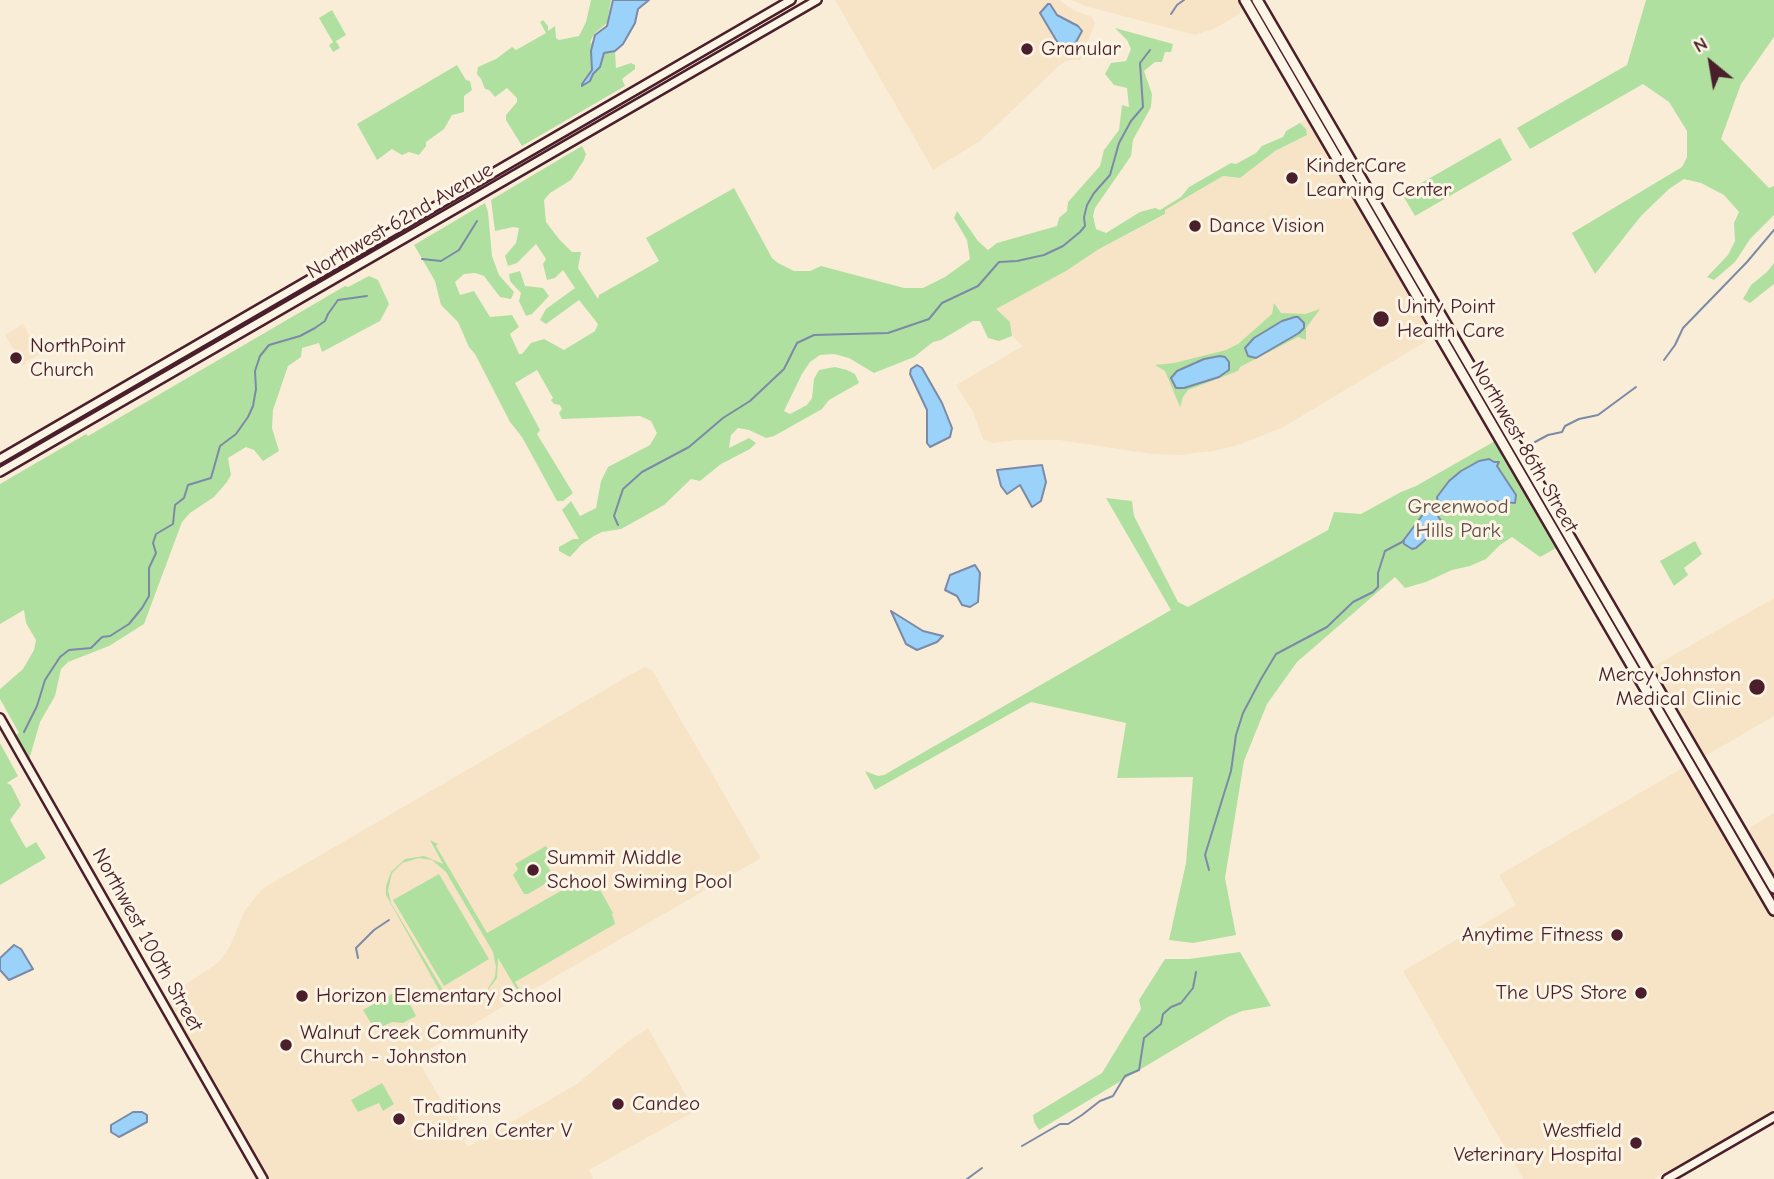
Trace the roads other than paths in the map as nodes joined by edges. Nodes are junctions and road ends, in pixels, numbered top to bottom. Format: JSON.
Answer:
{"nodes":[{"id":1,"x":791,"y":0,"type":"edge"},
{"id":2,"x":817,"y":0,"type":"edge"},
{"id":3,"x":1245,"y":0,"type":"edge"},
{"id":4,"x":1257,"y":0,"type":"edge"},
{"id":5,"x":0,"y":459,"type":"edge"},
{"id":6,"x":0,"y":472,"type":"edge"},
{"id":7,"x":0,"y":718,"type":"edge"},
{"id":8,"x":1774,"y":888,"type":"edge"},
{"id":9,"x":1774,"y":910,"type":"edge"},
{"id":10,"x":1774,"y":1117,"type":"edge"},
{"id":11,"x":263,"y":1179,"type":"edge"},
{"id":12,"x":1667,"y":1179,"type":"edge"}],
"edges":[{"from":1,"to":5,"type":"street","name":"Northwest 62nd Avenue"},
{"from":2,"to":6,"type":"street","name":"Northwest 62nd Avenue"},
{"from":3,"to":9,"type":"main road","name":"Northwest 86th Street"},
{"from":4,"to":8,"type":"main road","name":"Northwest 86th Street"},
{"from":7,"to":11,"type":"street","name":"Northwest 100th Street"},
{"from":10,"to":12,"type":"street"}]}
